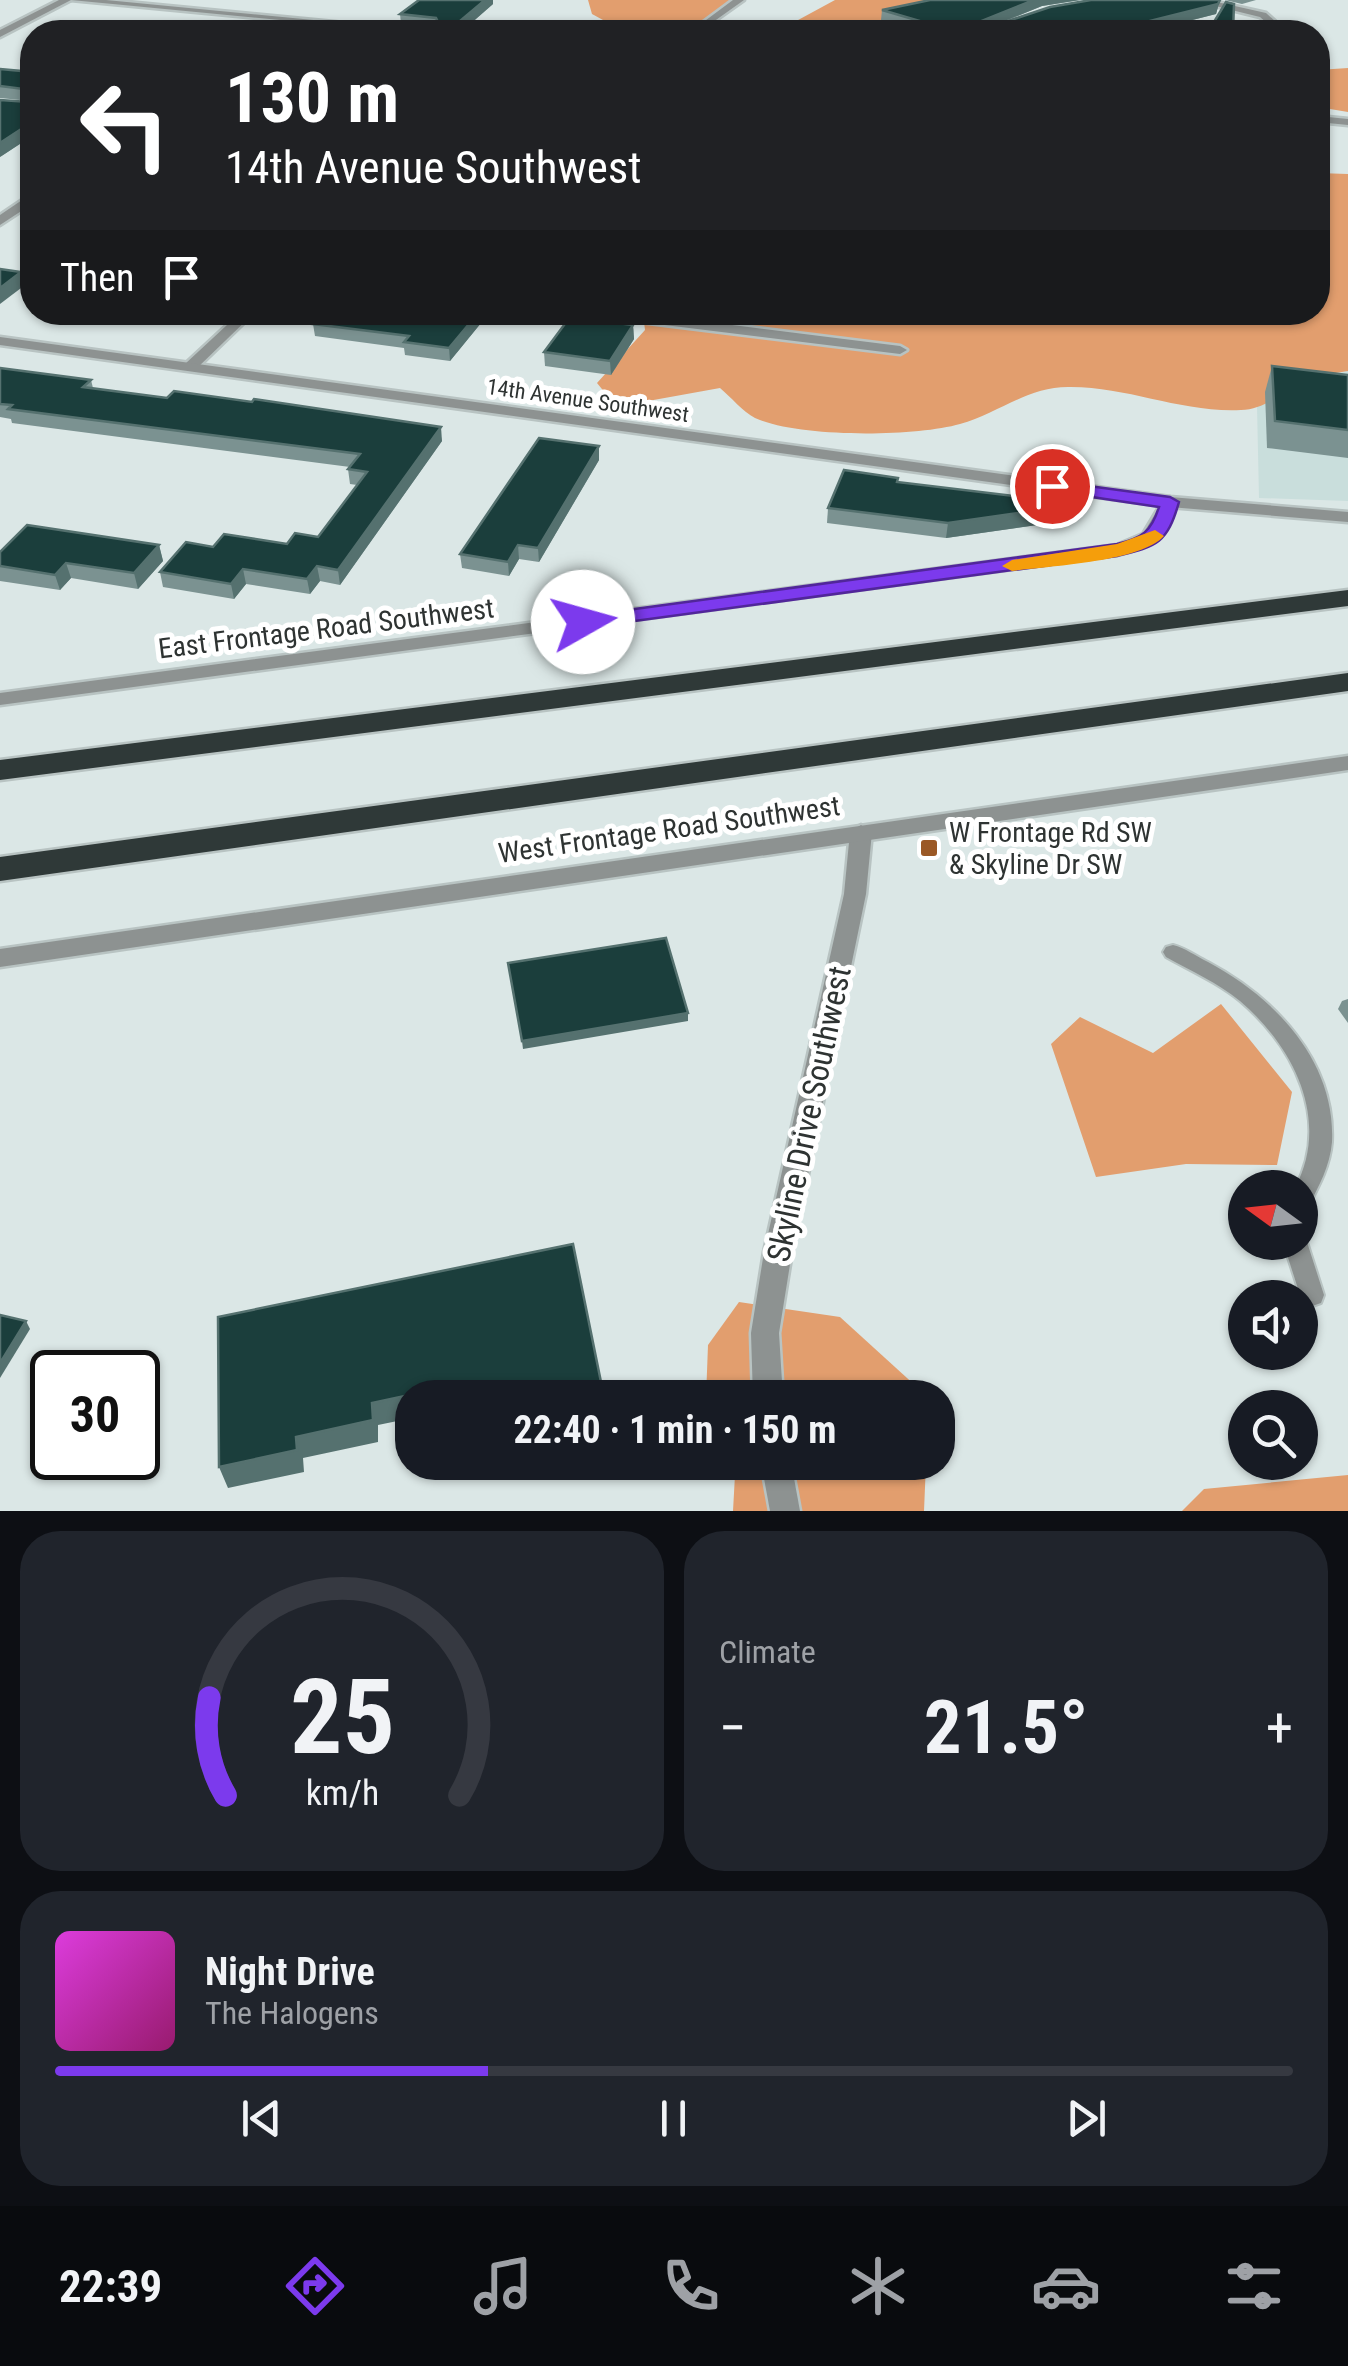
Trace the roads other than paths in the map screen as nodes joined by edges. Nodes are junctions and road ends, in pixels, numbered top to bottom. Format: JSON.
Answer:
{"nodes":[{"id":1,"x":66,"y":0,"type":"edge"},
{"id":2,"x":76,"y":0,"type":"edge"},
{"id":3,"x":238,"y":0,"type":"edge"},
{"id":4,"x":738,"y":0,"type":"edge"},
{"id":5,"x":1196,"y":0,"type":"edge"},
{"id":6,"x":220,"y":12,"type":"junction"},
{"id":7,"x":27,"y":20,"type":"edge"},
{"id":8,"x":305,"y":20,"type":"edge"},
{"id":9,"x":710,"y":20,"type":"edge"},
{"id":10,"x":1268,"y":20,"type":"edge"},
{"id":11,"x":235,"y":325,"type":"edge"},
{"id":12,"x":697,"y":325,"type":"edge"},
{"id":13,"x":0,"y":341,"type":"edge"},
{"id":14,"x":900,"y":350,"type":"dead end"},
{"id":15,"x":190,"y":368,"type":"junction"},
{"id":16,"x":1170,"y":502,"type":"junction"},
{"id":17,"x":1348,"y":518,"type":"edge"},
{"id":18,"x":1348,"y":598,"type":"edge"},
{"id":19,"x":1348,"y":682,"type":"edge"},
{"id":20,"x":0,"y":698,"type":"edge"},
{"id":21,"x":0,"y":757,"type":"edge"},
{"id":22,"x":84,"y":758,"type":"junction"},
{"id":23,"x":1348,"y":763,"type":"edge"},
{"id":24,"x":0,"y":770,"type":"edge"},
{"id":25,"x":861,"y":832,"type":"junction"},
{"id":26,"x":0,"y":870,"type":"edge"},
{"id":27,"x":1173,"y":952,"type":"dead end"},
{"id":28,"x":0,"y":958,"type":"edge"},
{"id":29,"x":1318,"y":1178,"type":"edge"},
{"id":30,"x":767,"y":1380,"type":"edge"},
{"id":31,"x":779,"y":1480,"type":"edge"},
{"id":32,"x":784,"y":1511,"type":"edge"}],
"edges":[{"from":1,"to":7,"type":"street"},
{"from":2,"to":6,"type":"street"},
{"from":3,"to":6,"type":"street"},
{"from":4,"to":9,"type":"street"},
{"from":5,"to":10,"type":"street"},
{"from":6,"to":8,"type":"street"},
{"from":11,"to":15,"type":"street"},
{"from":12,"to":14,"type":"street"},
{"from":13,"to":15,"type":"street","name":"14th Avenue Southwest"},
{"from":15,"to":16,"type":"street","name":"14th Avenue Southwest"},
{"from":16,"to":17,"type":"street"},
{"from":16,"to":20,"type":"street","name":"East Frontage Road Southwest"},
{"from":18,"to":22,"type":"highway"},
{"from":19,"to":26,"type":"highway"},
{"from":21,"to":22,"type":"highway"},
{"from":22,"to":24,"type":"highway"},
{"from":23,"to":25,"type":"street","name":"West Frontage Road Southwest"},
{"from":25,"to":28,"type":"street","name":"West Frontage Road Southwest"},
{"from":25,"to":30,"type":"street","name":"Skyline Drive Southwest"},
{"from":27,"to":29,"type":"lane"},
{"from":31,"to":32,"type":"street"}]}
